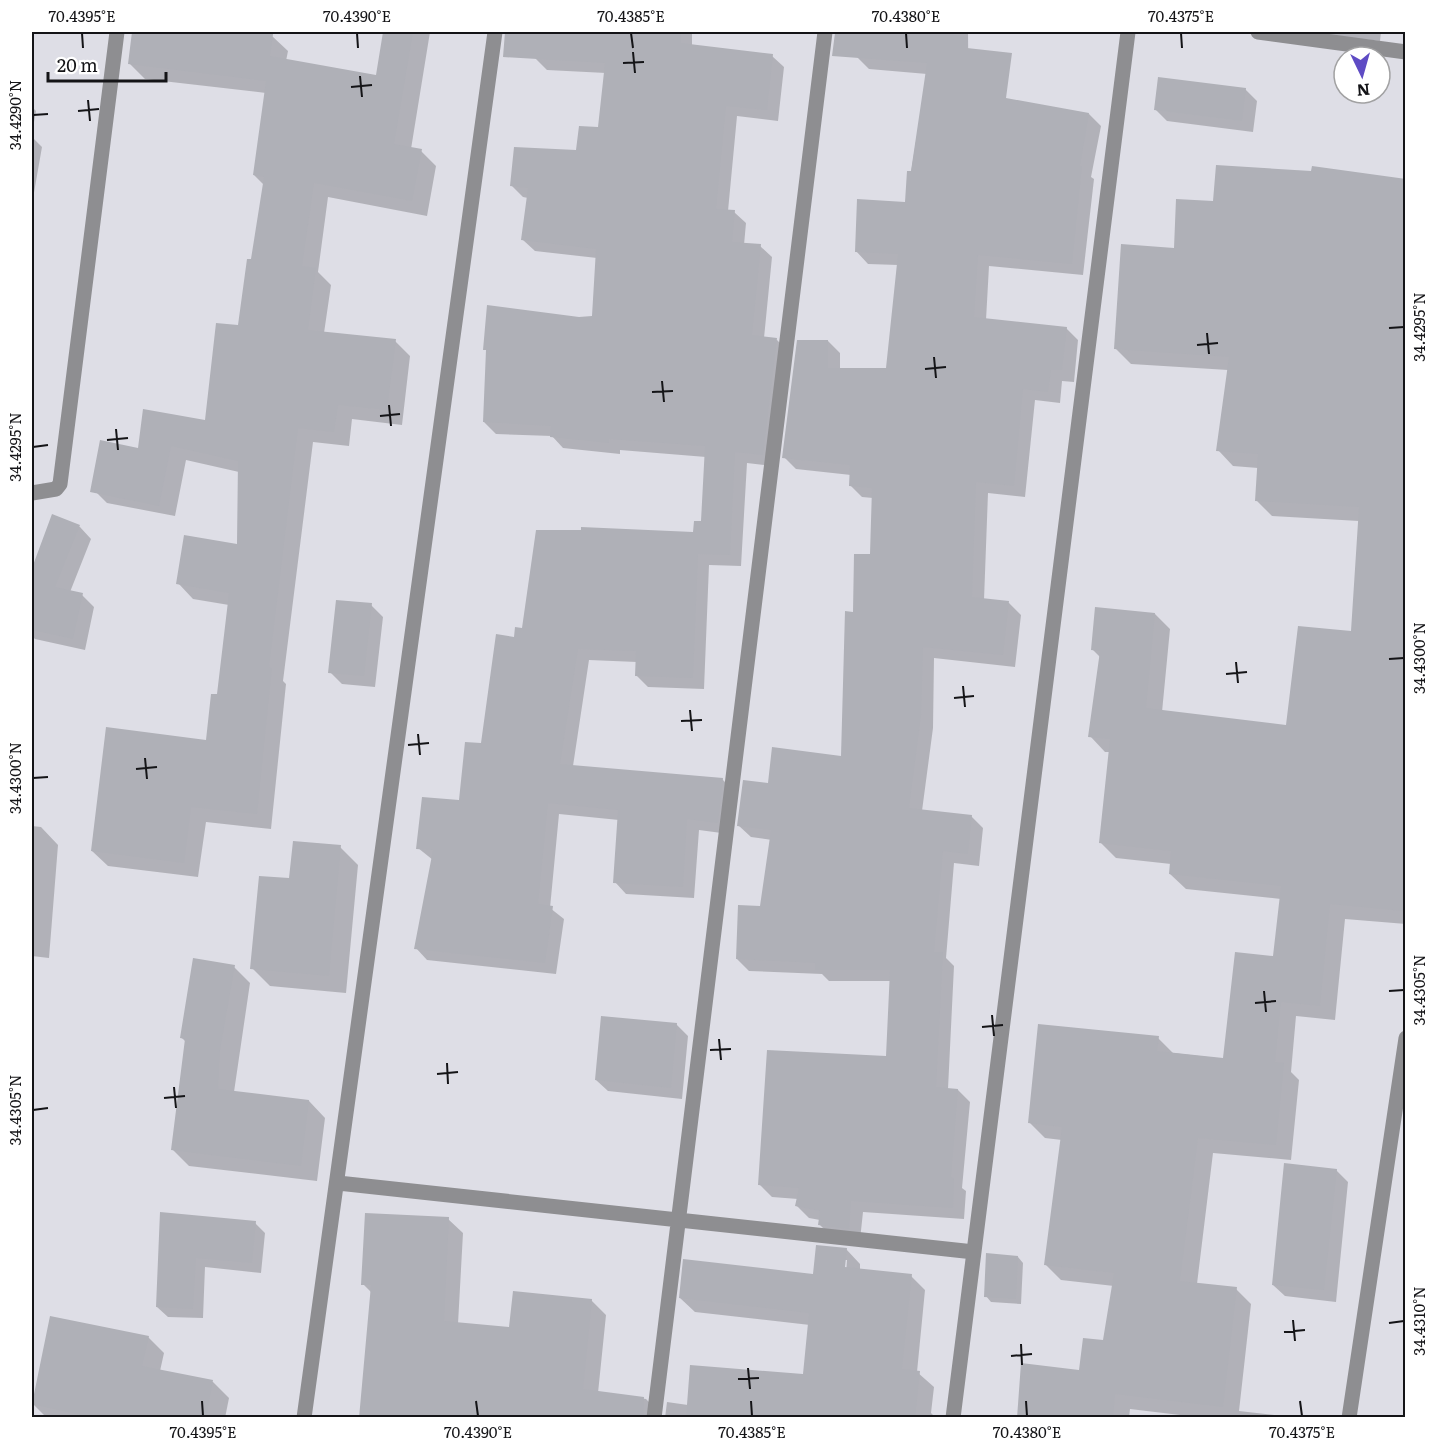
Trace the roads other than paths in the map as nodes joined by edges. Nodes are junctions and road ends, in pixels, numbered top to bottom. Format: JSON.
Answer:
{"nodes":[{"id":1,"x":117,"y":32,"type":"edge"},
{"id":2,"x":495,"y":32,"type":"edge"},
{"id":3,"x":825,"y":32,"type":"edge"},
{"id":4,"x":1128,"y":32,"type":"edge"},
{"id":5,"x":1258,"y":32,"type":"edge"},
{"id":6,"x":1406,"y":52,"type":"edge"},
{"id":7,"x":32,"y":493,"type":"edge"},
{"id":8,"x":1406,"y":1038,"type":"edge"},
{"id":9,"x":338,"y":1183,"type":"junction"},
{"id":10,"x":678,"y":1220,"type":"junction"},
{"id":11,"x":974,"y":1252,"type":"junction"},
{"id":12,"x":303,"y":1418,"type":"edge"},
{"id":13,"x":654,"y":1418,"type":"edge"},
{"id":14,"x":953,"y":1418,"type":"edge"},
{"id":15,"x":1349,"y":1418,"type":"edge"}],
"edges":[{"from":1,"to":7,"type":"street"},
{"from":2,"to":9,"type":"street"},
{"from":3,"to":10,"type":"street"},
{"from":4,"to":11,"type":"street"},
{"from":5,"to":6,"type":"street"},
{"from":8,"to":15,"type":"street"},
{"from":9,"to":10,"type":"street"},
{"from":9,"to":12,"type":"street"},
{"from":10,"to":11,"type":"street"},
{"from":10,"to":13,"type":"street"},
{"from":11,"to":14,"type":"street"}]}
